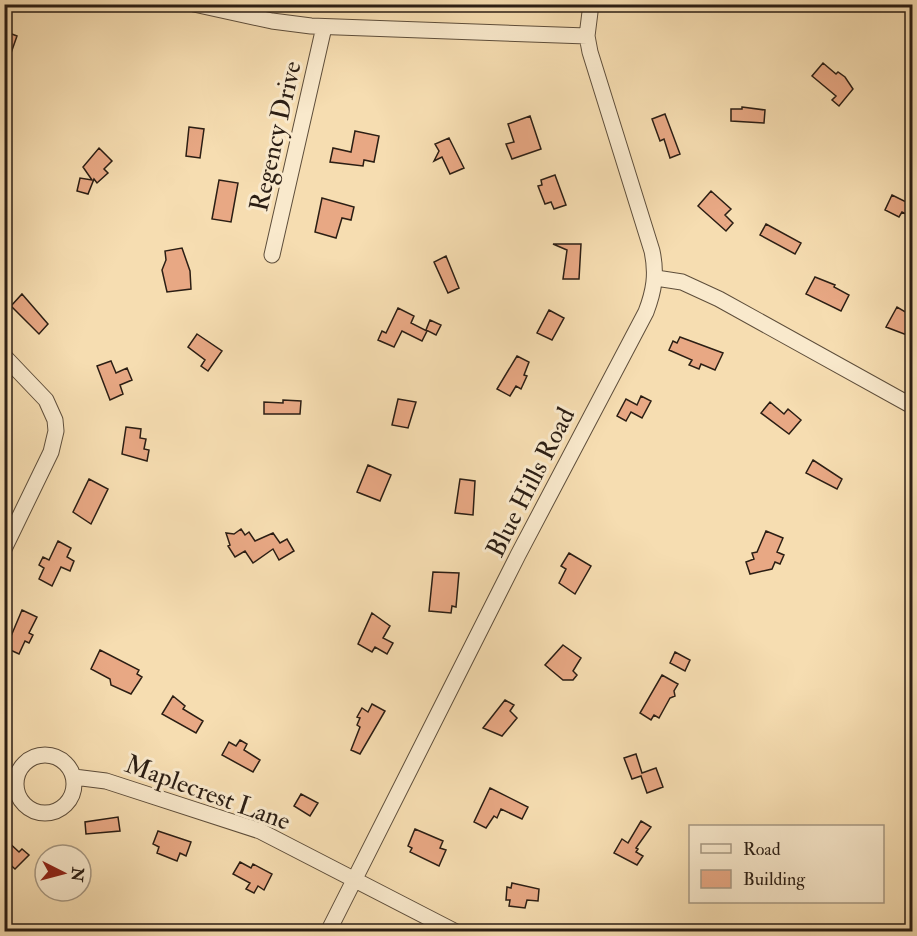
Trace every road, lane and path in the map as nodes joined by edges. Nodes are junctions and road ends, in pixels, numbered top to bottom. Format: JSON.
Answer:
{"nodes":[{"id":1,"x":194,"y":4,"type":"edge"},
{"id":2,"x":591,"y":4,"type":"edge"},
{"id":3,"x":324,"y":27,"type":"junction"},
{"id":4,"x":587,"y":36,"type":"junction"},
{"id":5,"x":272,"y":255,"type":"dead end"},
{"id":6,"x":656,"y":278,"type":"junction"},
{"id":7,"x":4,"y":356,"type":"edge"},
{"id":8,"x":912,"y":406,"type":"edge"},
{"id":9,"x":4,"y":549,"type":"edge"},
{"id":10,"x":74,"y":777,"type":"dead end"},
{"id":11,"x":354,"y":881,"type":"junction"},
{"id":12,"x":328,"y":932,"type":"edge"},
{"id":13,"x":456,"y":932,"type":"edge"}],
"edges":[{"from":1,"to":3,"type":"street"},
{"from":2,"to":4,"type":"street"},
{"from":3,"to":4,"type":"street"},
{"from":3,"to":5,"type":"street","name":"Regency Drive"},
{"from":4,"to":6,"type":"street","name":"Blue Hills Road"},
{"from":6,"to":8,"type":"street"},
{"from":6,"to":11,"type":"street","name":"Blue Hills Road"},
{"from":7,"to":9,"type":"street"},
{"from":10,"to":11,"type":"street","name":"Maplecrest Lane"},
{"from":11,"to":12,"type":"street","name":"Blue Hills Road"},
{"from":11,"to":13,"type":"street","name":"Maplecrest Lane"}]}
